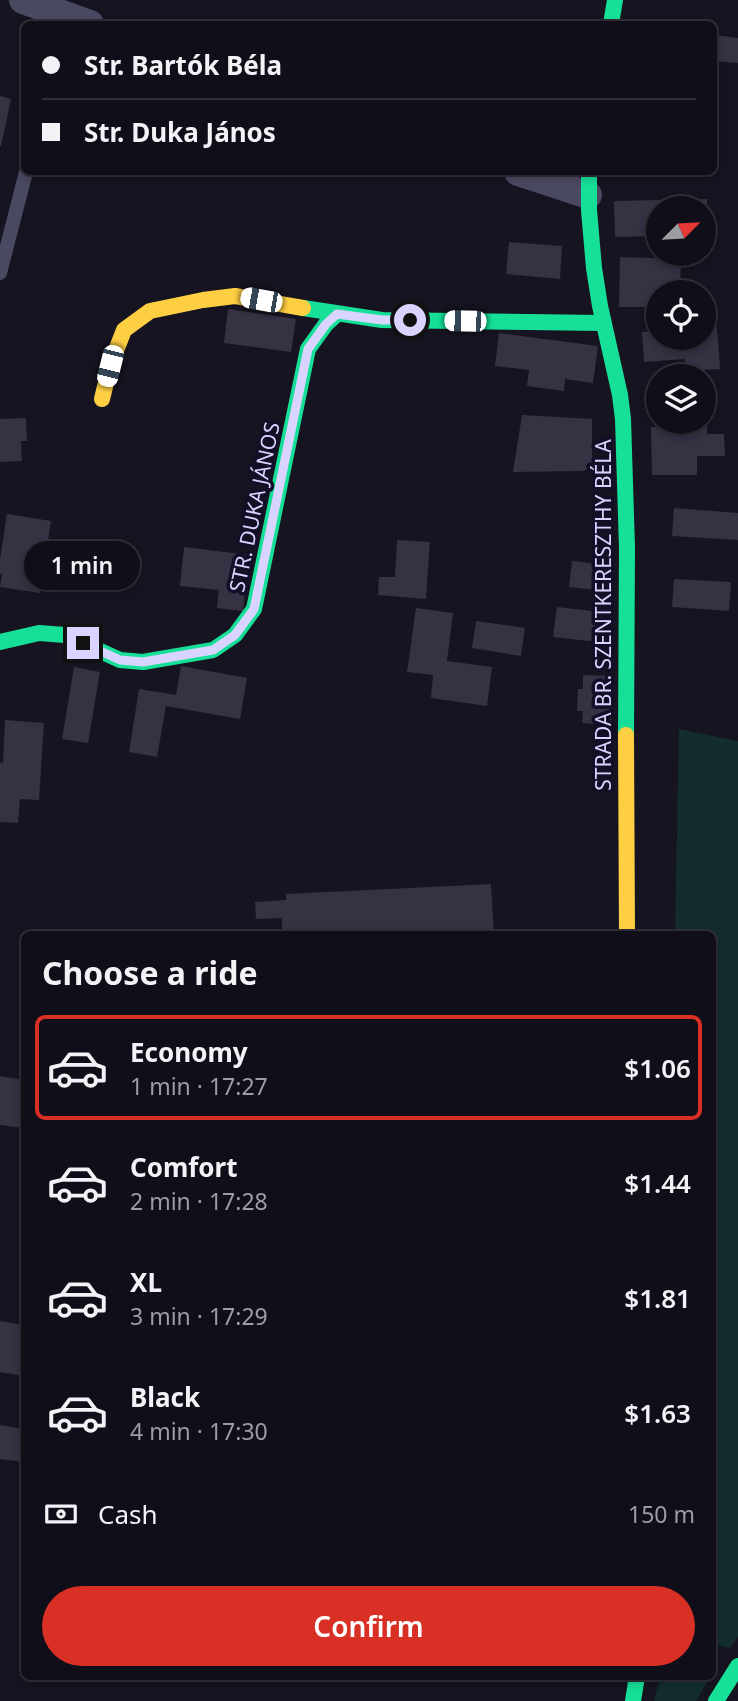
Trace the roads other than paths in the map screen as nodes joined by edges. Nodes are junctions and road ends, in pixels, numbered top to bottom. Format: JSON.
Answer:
{"nodes":[{"id":1,"x":23,"y":0,"type":"edge"},
{"id":2,"x":615,"y":0,"type":"edge"},
{"id":3,"x":72,"y":21,"type":"edge"},
{"id":4,"x":612,"y":21,"type":"edge"},
{"id":5,"x":25,"y":175,"type":"edge"},
{"id":6,"x":537,"y":175,"type":"edge"},
{"id":7,"x":589,"y":183,"type":"edge"},
{"id":8,"x":0,"y":273,"type":"edge"},
{"id":9,"x":337,"y":314,"type":"junction"},
{"id":10,"x":603,"y":323,"type":"junction"},
{"id":11,"x":102,"y":399,"type":"dead end"},
{"id":12,"x":0,"y":642,"type":"edge"},
{"id":13,"x":627,"y":931,"type":"edge"},
{"id":14,"x":734,"y":1666,"type":"edge"},
{"id":15,"x":636,"y":1680,"type":"edge"},
{"id":16,"x":633,"y":1701,"type":"edge"},
{"id":17,"x":716,"y":1701,"type":"edge"}],
"edges":[{"from":1,"to":3,"type":"street"},
{"from":2,"to":4,"type":"street"},
{"from":5,"to":8,"type":"lane"},
{"from":6,"to":7,"type":"street"},
{"from":7,"to":10,"type":"street","name":"STRADA BR. SZENTKERESZTHY BÉLA"},
{"from":9,"to":10,"type":"street"},
{"from":9,"to":11,"type":"street"},
{"from":9,"to":12,"type":"street","name":"STR. DUKA JÁNOS"},
{"from":10,"to":13,"type":"street","name":"STRADA BR. SZENTKERESZTHY BÉLA"},
{"from":14,"to":17,"type":"street"},
{"from":15,"to":16,"type":"street"}]}
